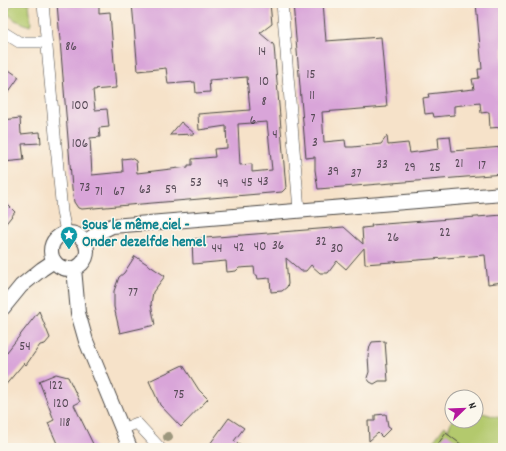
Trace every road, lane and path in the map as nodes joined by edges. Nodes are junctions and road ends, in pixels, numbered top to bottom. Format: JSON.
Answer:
{"nodes":[{"id":1,"x":9,"y":3,"type":"edge"},
{"id":2,"x":43,"y":3,"type":"edge"},
{"id":3,"x":282,"y":3,"type":"edge"},
{"id":4,"x":3,"y":9,"type":"edge"},
{"id":5,"x":3,"y":32,"type":"edge"},
{"id":6,"x":46,"y":42,"type":"junction"},
{"id":7,"x":503,"y":194,"type":"edge"},
{"id":8,"x":299,"y":210,"type":"junction"},
{"id":9,"x":66,"y":232,"type":"junction"},
{"id":10,"x":85,"y":242,"type":"junction"},
{"id":11,"x":54,"y":261,"type":"junction"},
{"id":12,"x":74,"y":268,"type":"junction"},
{"id":13,"x":3,"y":308,"type":"edge"},
{"id":14,"x":122,"y":429,"type":"junction"},
{"id":15,"x":130,"y":448,"type":"edge"},
{"id":16,"x":160,"y":448,"type":"edge"}],
"edges":[{"from":1,"to":4,"type":"path"},
{"from":2,"to":6,"type":"street"},
{"from":3,"to":8,"type":"street"},
{"from":5,"to":6,"type":"street"},
{"from":6,"to":9,"type":"street"},
{"from":7,"to":8,"type":"street"},
{"from":8,"to":10,"type":"street"},
{"from":9,"to":10,"type":"street"},
{"from":9,"to":11,"type":"street"},
{"from":10,"to":12,"type":"street"},
{"from":11,"to":12,"type":"street"},
{"from":11,"to":13,"type":"street"},
{"from":12,"to":14,"type":"street"},
{"from":14,"to":15,"type":"street"},
{"from":14,"to":16,"type":"street"}]}
